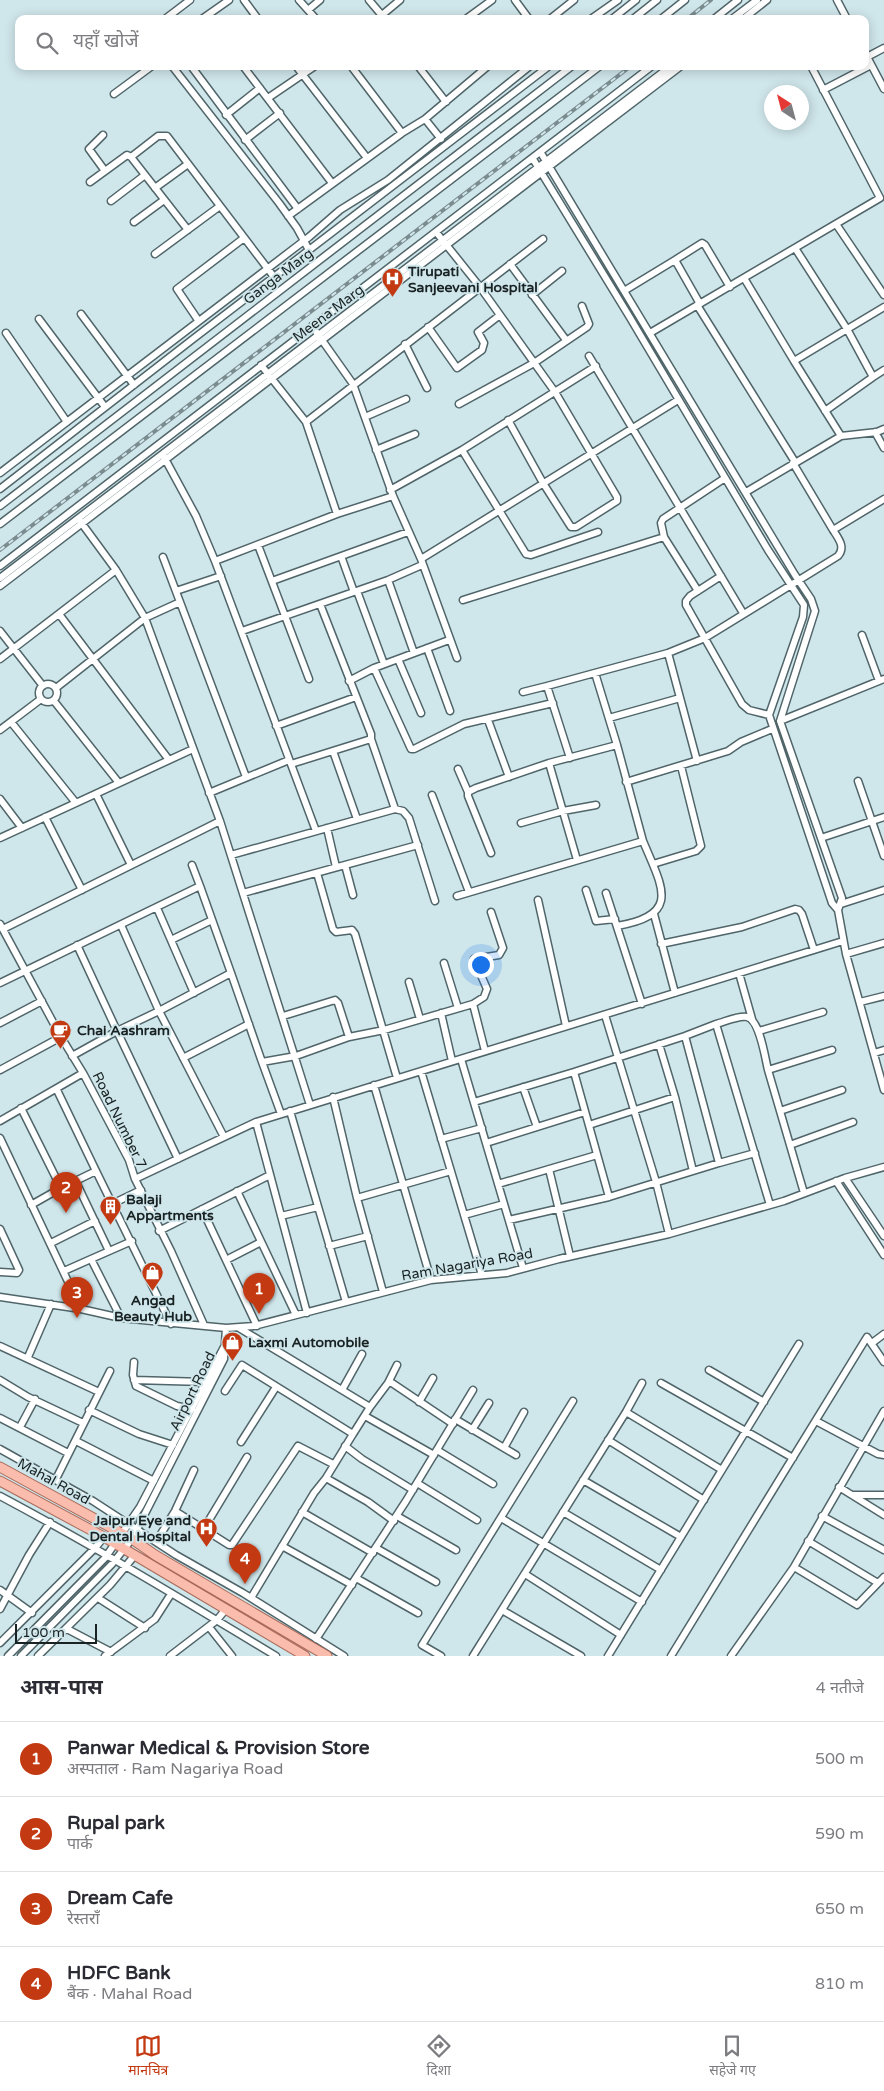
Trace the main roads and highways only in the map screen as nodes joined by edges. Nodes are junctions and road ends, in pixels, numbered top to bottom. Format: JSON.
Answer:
{"nodes":[{"id":1,"x":0,"y":1467,"type":"edge"},
{"id":2,"x":0,"y":1481,"type":"edge"},
{"id":3,"x":305,"y":1656,"type":"edge"},
{"id":4,"x":326,"y":1656,"type":"edge"}],
"edges":[{"from":1,"to":4,"type":"main road","name":"Mahal Road"},
{"from":2,"to":3,"type":"main road","name":"Mahal Road"}]}
